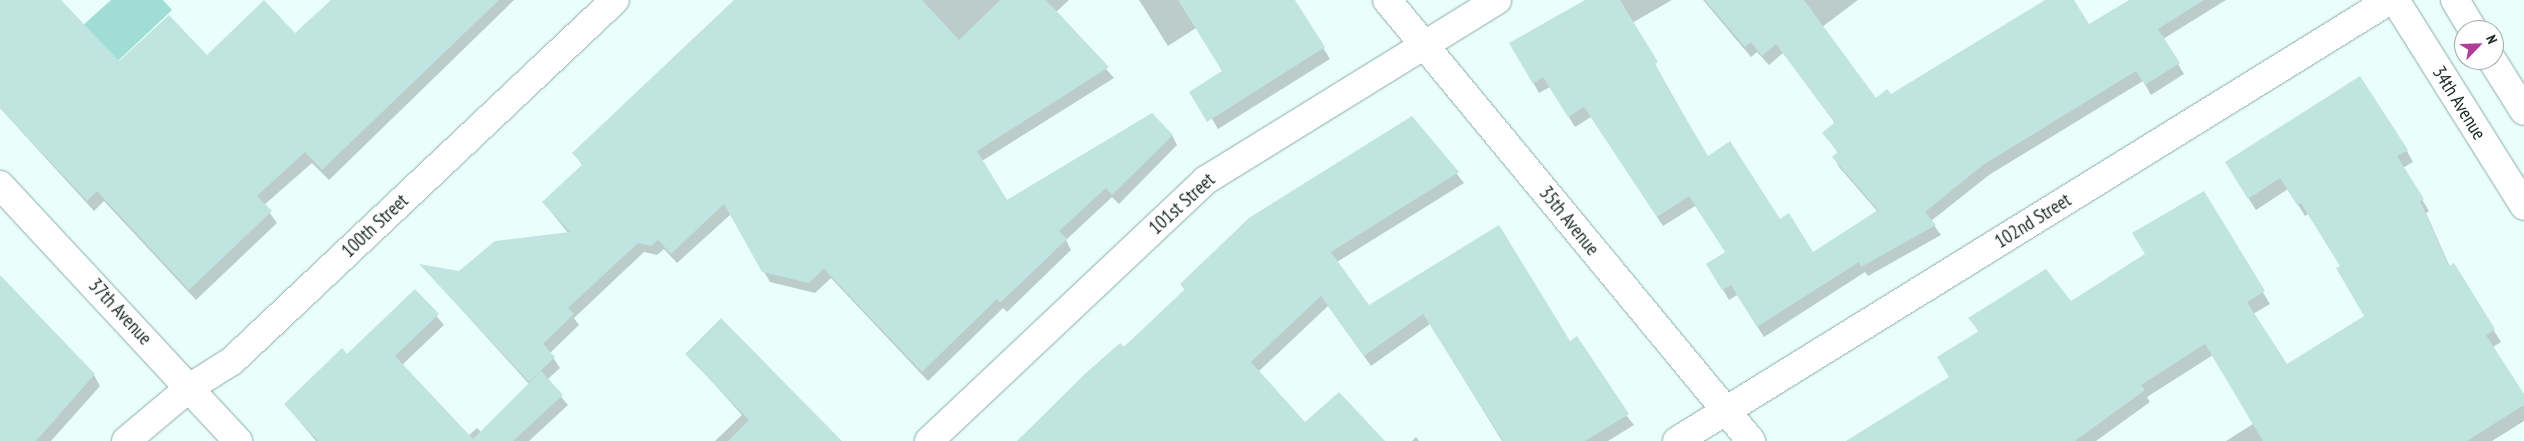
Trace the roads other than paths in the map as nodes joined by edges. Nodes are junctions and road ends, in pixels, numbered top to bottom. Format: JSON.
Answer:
{"nodes":[{"id":1,"x":615,"y":0,"type":"edge"},
{"id":2,"x":1387,"y":0,"type":"edge"},
{"id":3,"x":1497,"y":0,"type":"edge"},
{"id":4,"x":2390,"y":0,"type":"edge"},
{"id":5,"x":2395,"y":0,"type":"edge"},
{"id":6,"x":2455,"y":0,"type":"edge"},
{"id":7,"x":2467,"y":20,"type":"edge"},
{"id":8,"x":1424,"y":45,"type":"junction"},
{"id":9,"x":2498,"y":70,"type":"edge"},
{"id":10,"x":2524,"y":111,"type":"edge"},
{"id":11,"x":0,"y":185,"type":"edge"},
{"id":12,"x":2524,"y":206,"type":"edge"},
{"id":13,"x":189,"y":388,"type":"junction"},
{"id":14,"x":1726,"y":410,"type":"junction"},
{"id":15,"x":126,"y":441,"type":"edge"},
{"id":16,"x":238,"y":441,"type":"edge"},
{"id":17,"x":929,"y":441,"type":"edge"},
{"id":18,"x":1677,"y":441,"type":"edge"},
{"id":19,"x":1751,"y":441,"type":"edge"}],
"edges":[{"from":1,"to":13,"type":"street","name":"100th Street"},
{"from":2,"to":8,"type":"street","name":"35th Avenue"},
{"from":3,"to":8,"type":"street","name":"101st Street"},
{"from":4,"to":14,"type":"street","name":"102nd Street"},
{"from":5,"to":12,"type":"street","name":"34th Avenue"},
{"from":6,"to":7,"type":"street"},
{"from":8,"to":14,"type":"street","name":"35th Avenue"},
{"from":8,"to":17,"type":"street","name":"101st Street"},
{"from":9,"to":10,"type":"street"},
{"from":11,"to":13,"type":"street","name":"37th Avenue"},
{"from":13,"to":15,"type":"street","name":"100th Street"},
{"from":13,"to":16,"type":"street","name":"37th Avenue"},
{"from":14,"to":18,"type":"street","name":"102nd Street"},
{"from":14,"to":19,"type":"street","name":"35th Avenue"}]}
